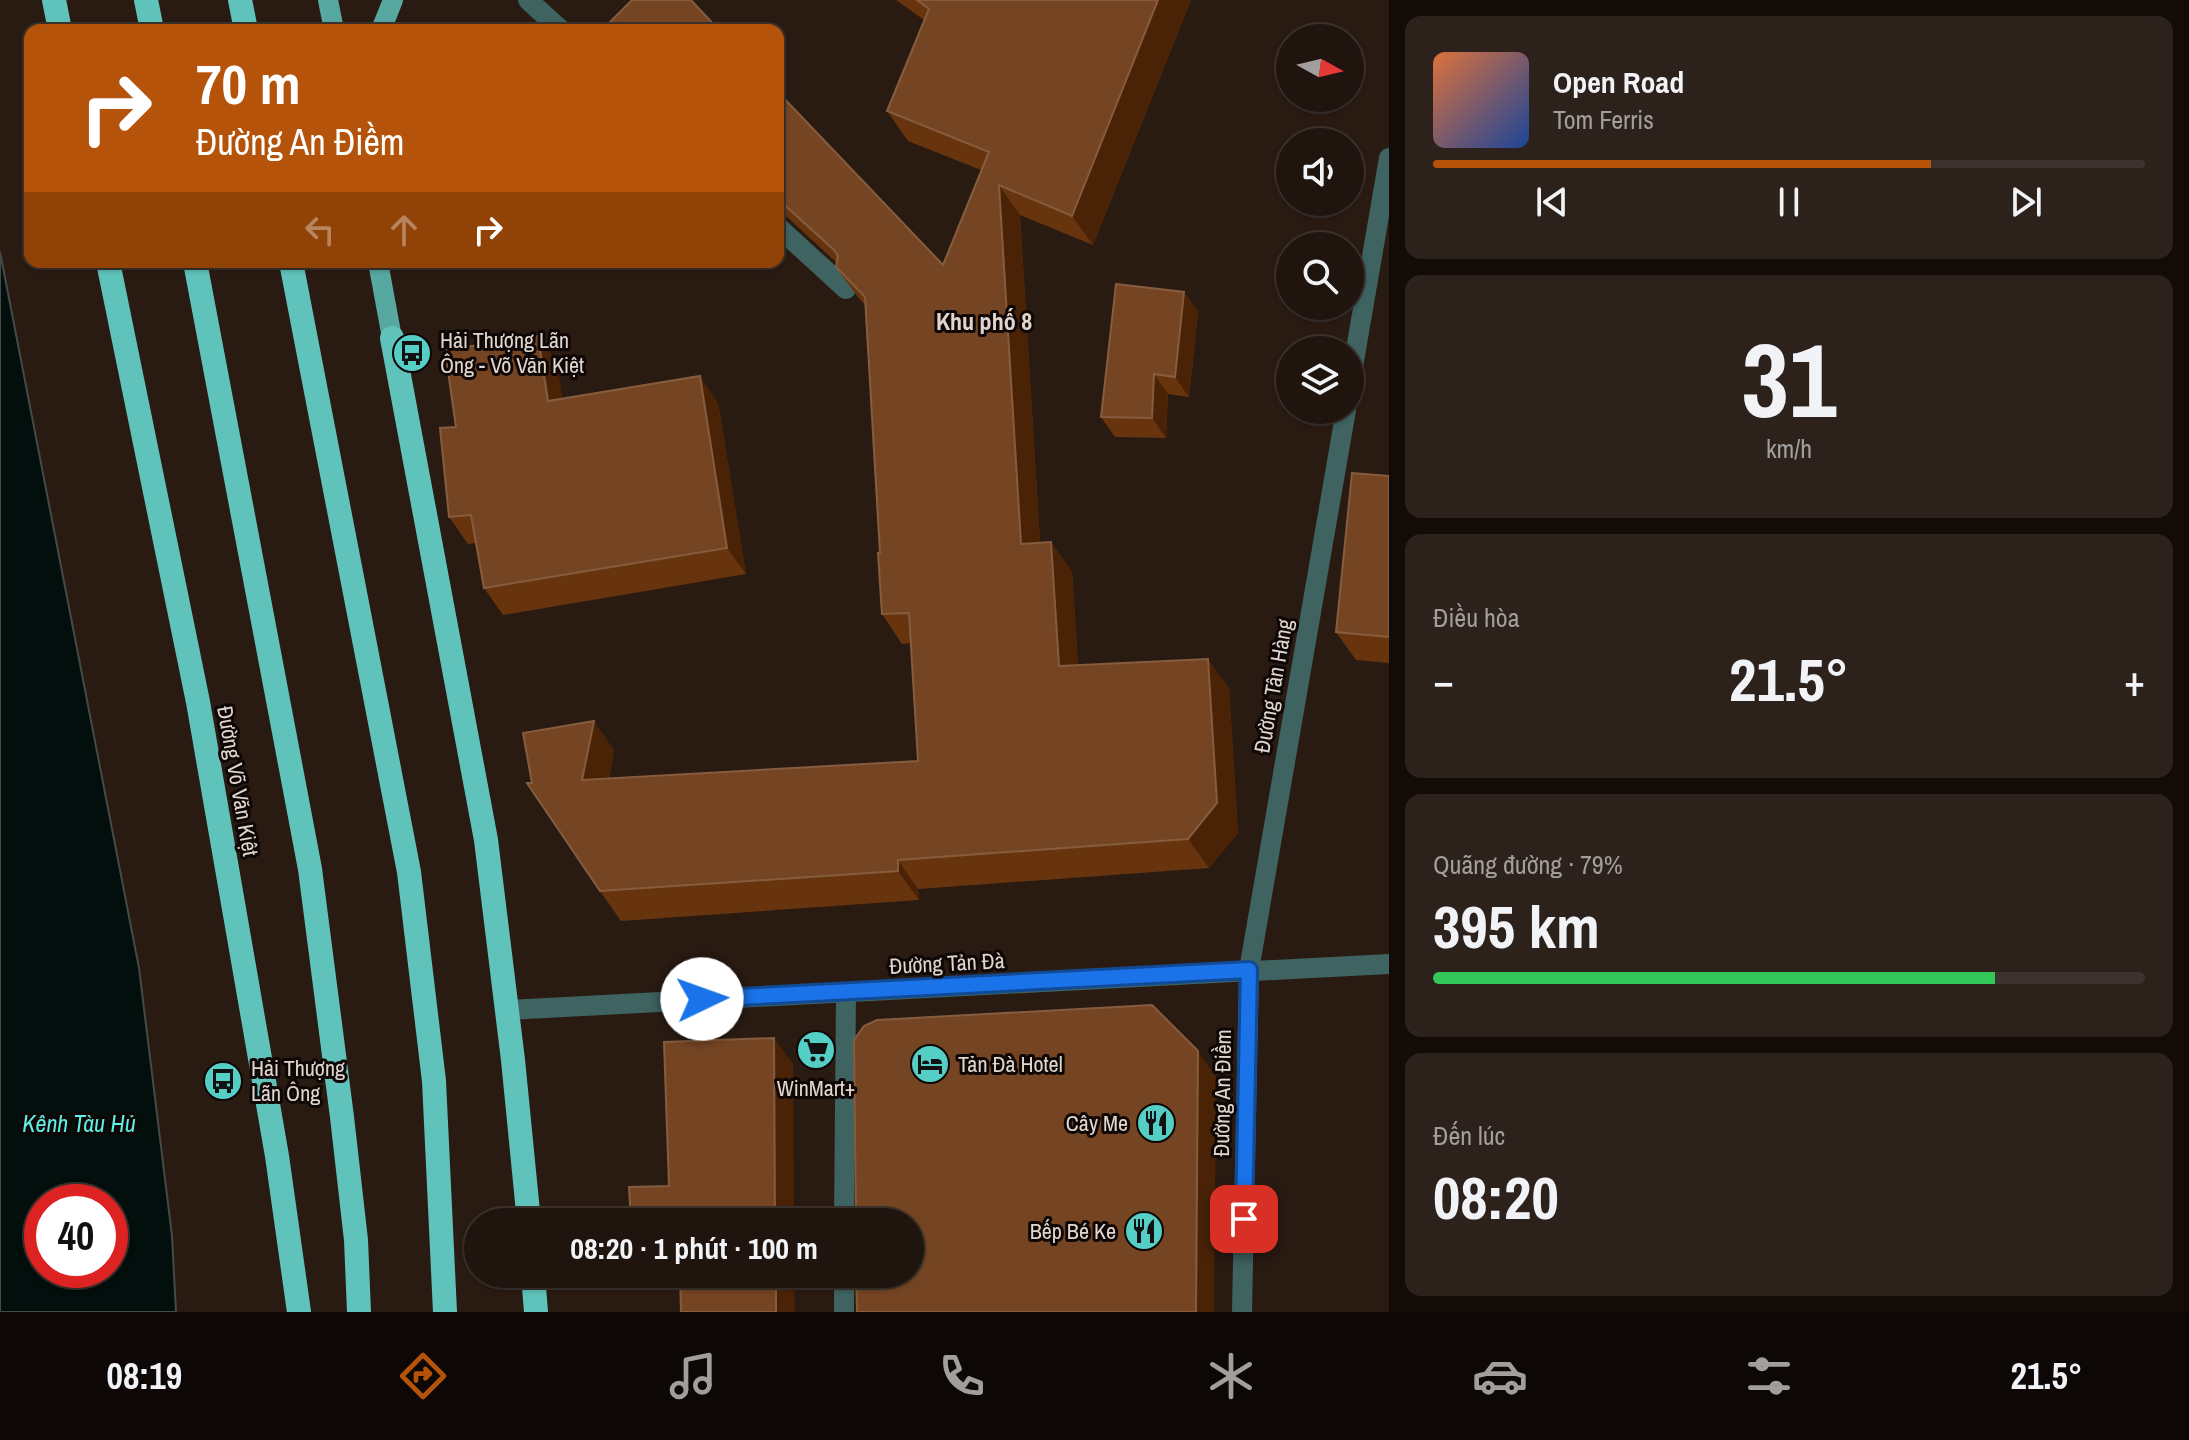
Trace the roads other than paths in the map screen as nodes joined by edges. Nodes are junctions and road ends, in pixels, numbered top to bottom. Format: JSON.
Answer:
{"nodes":[{"id":1,"x":54,"y":0,"type":"edge"},
{"id":2,"x":146,"y":0,"type":"edge"},
{"id":3,"x":240,"y":0,"type":"edge"},
{"id":4,"x":328,"y":0,"type":"edge"},
{"id":5,"x":393,"y":0,"type":"edge"},
{"id":6,"x":528,"y":0,"type":"edge"},
{"id":7,"x":59,"y":24,"type":"edge"},
{"id":8,"x":151,"y":24,"type":"edge"},
{"id":9,"x":245,"y":24,"type":"edge"},
{"id":10,"x":333,"y":24,"type":"edge"},
{"id":11,"x":383,"y":24,"type":"edge"},
{"id":12,"x":554,"y":24,"type":"edge"},
{"id":13,"x":1389,"y":158,"type":"edge"},
{"id":14,"x":784,"y":232,"type":"edge"},
{"id":15,"x":109,"y":268,"type":"edge"},
{"id":16,"x":196,"y":268,"type":"edge"},
{"id":17,"x":292,"y":268,"type":"edge"},
{"id":18,"x":379,"y":268,"type":"edge"},
{"id":19,"x":846,"y":289,"type":"edge"},
{"id":20,"x":1358,"y":336,"type":"edge"},
{"id":21,"x":392,"y":338,"type":"joint"},
{"id":22,"x":1344,"y":424,"type":"edge"},
{"id":23,"x":1389,"y":964,"type":"edge"},
{"id":24,"x":1249,"y":970,"type":"junction"},
{"id":25,"x":846,"y":992,"type":"junction"},
{"id":26,"x":507,"y":1010,"type":"junction"},
{"id":27,"x":528,"y":1208,"type":"edge"},
{"id":28,"x":844,"y":1208,"type":"edge"},
{"id":29,"x":534,"y":1288,"type":"edge"},
{"id":30,"x":844,"y":1288,"type":"edge"},
{"id":31,"x":299,"y":1312,"type":"edge"},
{"id":32,"x":359,"y":1312,"type":"edge"},
{"id":33,"x":445,"y":1312,"type":"edge"},
{"id":34,"x":536,"y":1312,"type":"edge"},
{"id":35,"x":844,"y":1312,"type":"edge"},
{"id":36,"x":1242,"y":1312,"type":"edge"}],
"edges":[{"from":1,"to":7,"type":"highway"},
{"from":2,"to":8,"type":"highway"},
{"from":3,"to":9,"type":"highway"},
{"from":4,"to":10,"type":"main road"},
{"from":5,"to":11,"type":"main road"},
{"from":6,"to":12,"type":"street"},
{"from":13,"to":20,"type":"street"},
{"from":14,"to":19,"type":"street"},
{"from":15,"to":31,"type":"highway","name":"Đường Võ Văn Kiệt"},
{"from":16,"to":32,"type":"highway"},
{"from":17,"to":33,"type":"highway"},
{"from":18,"to":21,"type":"main road"},
{"from":21,"to":26,"type":"highway"},
{"from":22,"to":24,"type":"street","name":"Đường Tân Hàng"},
{"from":23,"to":24,"type":"street","name":"Đường Tản Đà"},
{"from":24,"to":25,"type":"street","name":"Đường Tản Đà"},
{"from":24,"to":36,"type":"street","name":"Đường An Điềm"},
{"from":25,"to":26,"type":"street","name":"Đường Tản Đà"},
{"from":25,"to":28,"type":"street"},
{"from":26,"to":27,"type":"highway"},
{"from":29,"to":34,"type":"highway"},
{"from":30,"to":35,"type":"street"}]}
